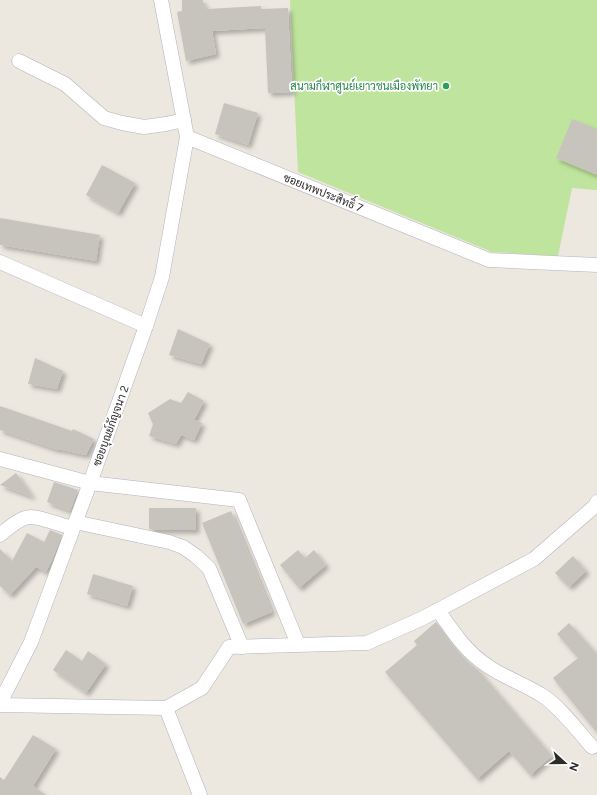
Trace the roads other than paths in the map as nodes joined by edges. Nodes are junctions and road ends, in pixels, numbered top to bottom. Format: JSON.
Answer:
{"nodes":[{"id":1,"x":160,"y":0,"type":"edge"},
{"id":2,"x":19,"y":61,"type":"dead end"},
{"id":3,"x":184,"y":120,"type":"junction"},
{"id":4,"x":187,"y":137,"type":"junction"},
{"id":5,"x":0,"y":262,"type":"edge"},
{"id":6,"x":597,"y":265,"type":"edge"},
{"id":7,"x":146,"y":326,"type":"junction"},
{"id":8,"x":1,"y":461,"type":"edge"},
{"id":9,"x":90,"y":483,"type":"junction"},
{"id":10,"x":597,"y":502,"type":"edge"},
{"id":11,"x":74,"y":525,"type":"junction"},
{"id":12,"x":0,"y":535,"type":"edge"},
{"id":13,"x":438,"y":610,"type":"junction"},
{"id":14,"x":298,"y":644,"type":"junction"},
{"id":15,"x":242,"y":647,"type":"junction"},
{"id":16,"x":4,"y":684,"type":"edge"},
{"id":17,"x":0,"y":704,"type":"edge"},
{"id":18,"x":166,"y":708,"type":"junction"},
{"id":19,"x":592,"y":747,"type":"dead end"},
{"id":20,"x":200,"y":795,"type":"edge"}],
"edges":[{"from":1,"to":3,"type":"street"},
{"from":2,"to":3,"type":"street"},
{"from":3,"to":4,"type":"street"},
{"from":4,"to":6,"type":"street","name":"ซอยเทพประสิทธิ์ 7"},
{"from":4,"to":7,"type":"street","name":"ซอยบุณย์กัญจนา 2"},
{"from":5,"to":7,"type":"street"},
{"from":7,"to":9,"type":"street","name":"ซอยบุณย์กัญจนา 2"},
{"from":8,"to":9,"type":"street"},
{"from":9,"to":11,"type":"street","name":"ซอยบุณย์กัญจนา 2"},
{"from":9,"to":14,"type":"street"},
{"from":10,"to":13,"type":"street"},
{"from":11,"to":12,"type":"street"},
{"from":11,"to":15,"type":"street"},
{"from":11,"to":16,"type":"street","name":"ซอยบุณย์กัญจนา 2"},
{"from":13,"to":14,"type":"street"},
{"from":13,"to":19,"type":"street"},
{"from":14,"to":15,"type":"street"},
{"from":15,"to":18,"type":"street"},
{"from":16,"to":17,"type":"street","name":"ซอยบุณย์กัญจนา 2"},
{"from":17,"to":18,"type":"street"},
{"from":18,"to":20,"type":"street"}]}
